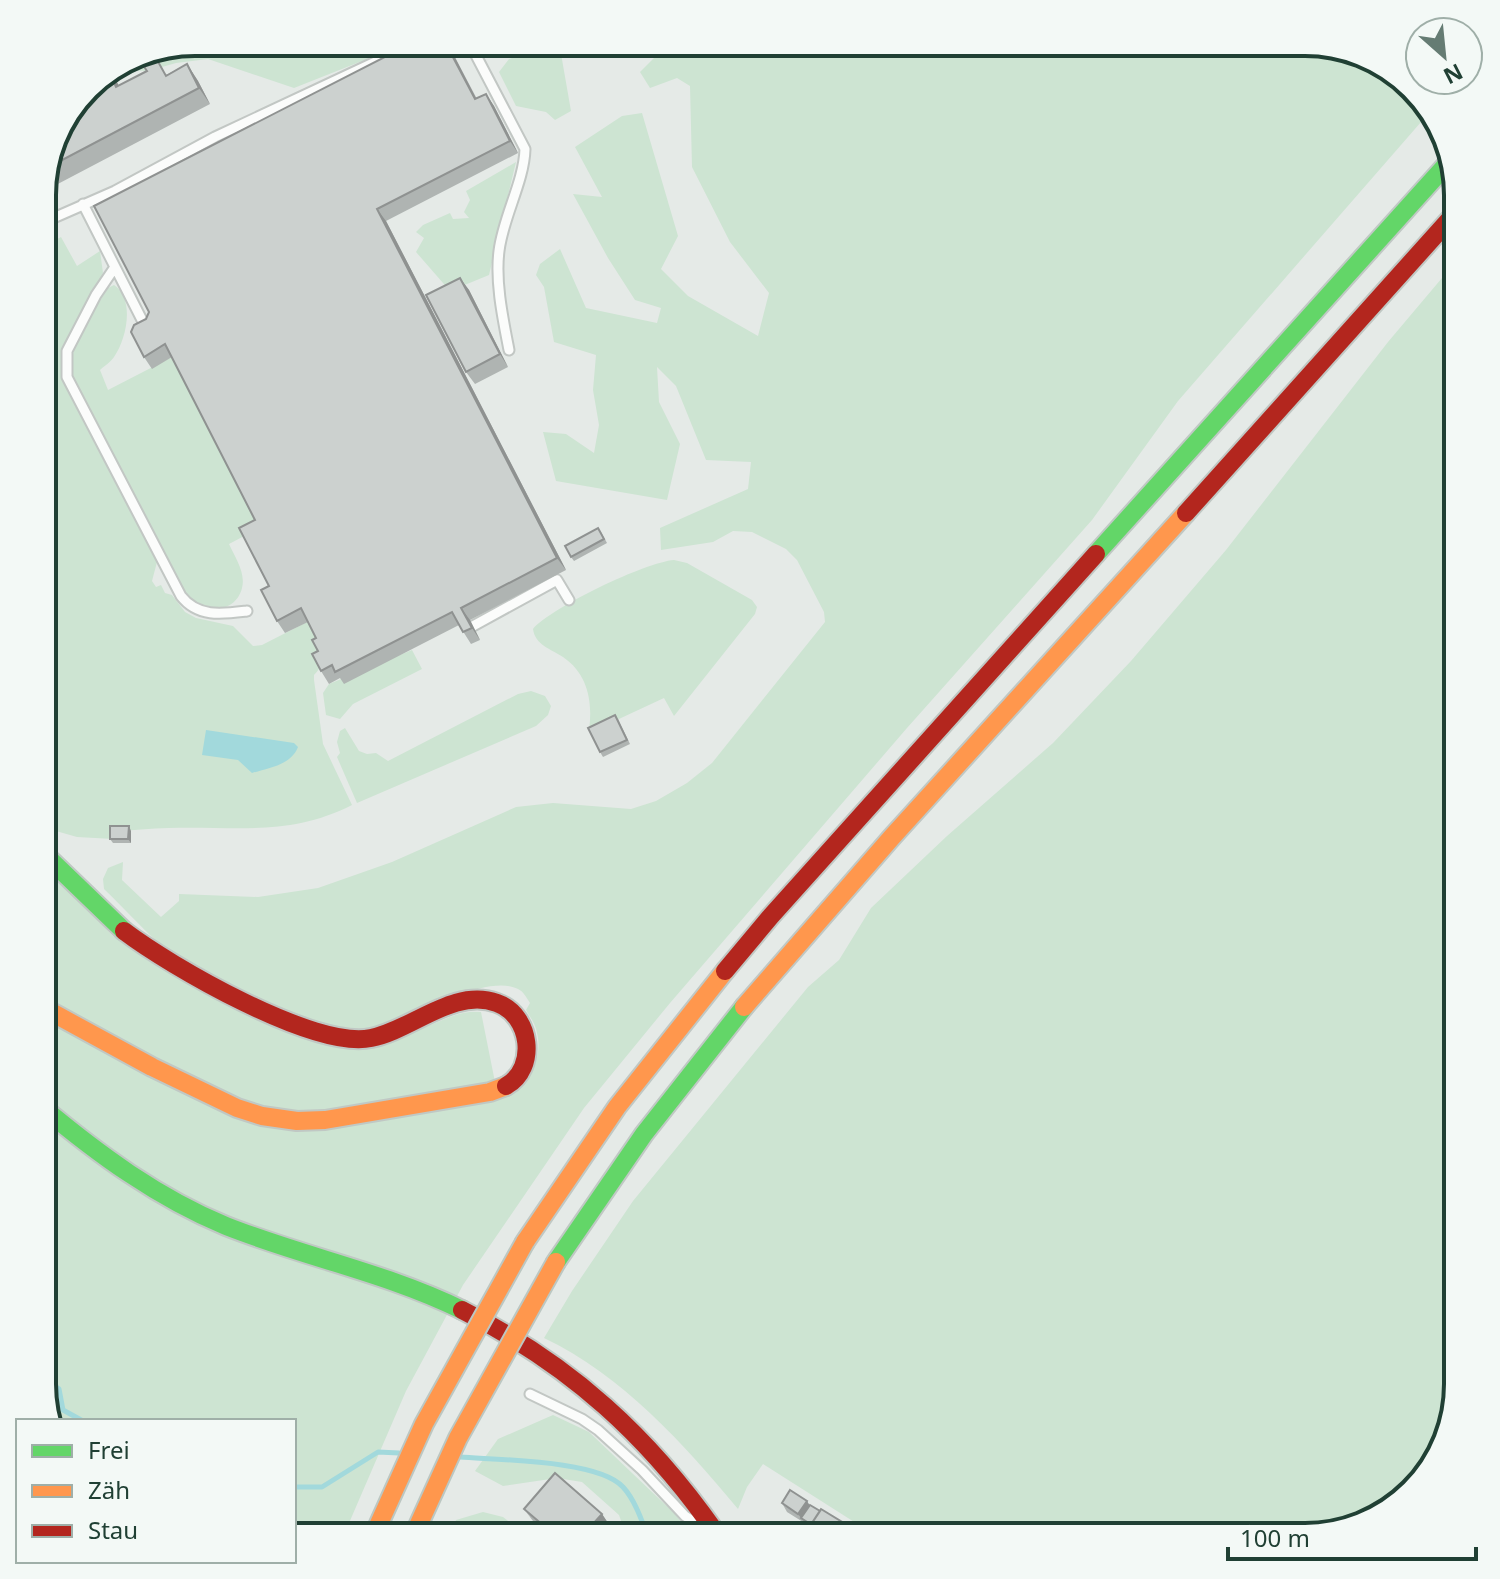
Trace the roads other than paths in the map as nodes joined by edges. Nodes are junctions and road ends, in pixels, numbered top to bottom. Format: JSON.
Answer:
{"nodes":[{"id":1,"x":387,"y":56,"type":"edge"},
{"id":2,"x":476,"y":56,"type":"edge"},
{"id":3,"x":1441,"y":170,"type":"edge"},
{"id":4,"x":83,"y":204,"type":"junction"},
{"id":5,"x":56,"y":217,"type":"edge"},
{"id":6,"x":1444,"y":226,"type":"edge"},
{"id":7,"x":115,"y":267,"type":"junction"},
{"id":8,"x":142,"y":320,"type":"edge"},
{"id":9,"x":509,"y":350,"type":"dead end"},
{"id":10,"x":569,"y":600,"type":"dead end"},
{"id":11,"x":247,"y":611,"type":"dead end"},
{"id":12,"x":473,"y":626,"type":"edge"},
{"id":13,"x":56,"y":865,"type":"edge"},
{"id":14,"x":56,"y":1015,"type":"edge"},
{"id":15,"x":56,"y":1118,"type":"edge"},
{"id":16,"x":530,"y":1394,"type":"dead end"},
{"id":17,"x":378,"y":1523,"type":"edge"},
{"id":18,"x":419,"y":1523,"type":"edge"},
{"id":19,"x":693,"y":1523,"type":"edge"},
{"id":20,"x":709,"y":1523,"type":"edge"}],
"edges":[{"from":1,"to":4,"type":"lane"},
{"from":2,"to":9,"type":"lane"},
{"from":3,"to":17,"type":"main road","bridge":true},
{"from":4,"to":5,"type":"lane"},
{"from":4,"to":7,"type":"lane"},
{"from":6,"to":18,"type":"main road","bridge":true},
{"from":7,"to":8,"type":"lane"},
{"from":7,"to":11,"type":"lane"},
{"from":10,"to":12,"type":"lane"},
{"from":13,"to":14,"type":"main road"},
{"from":15,"to":20,"type":"main road"},
{"from":16,"to":19,"type":"lane"}]}
